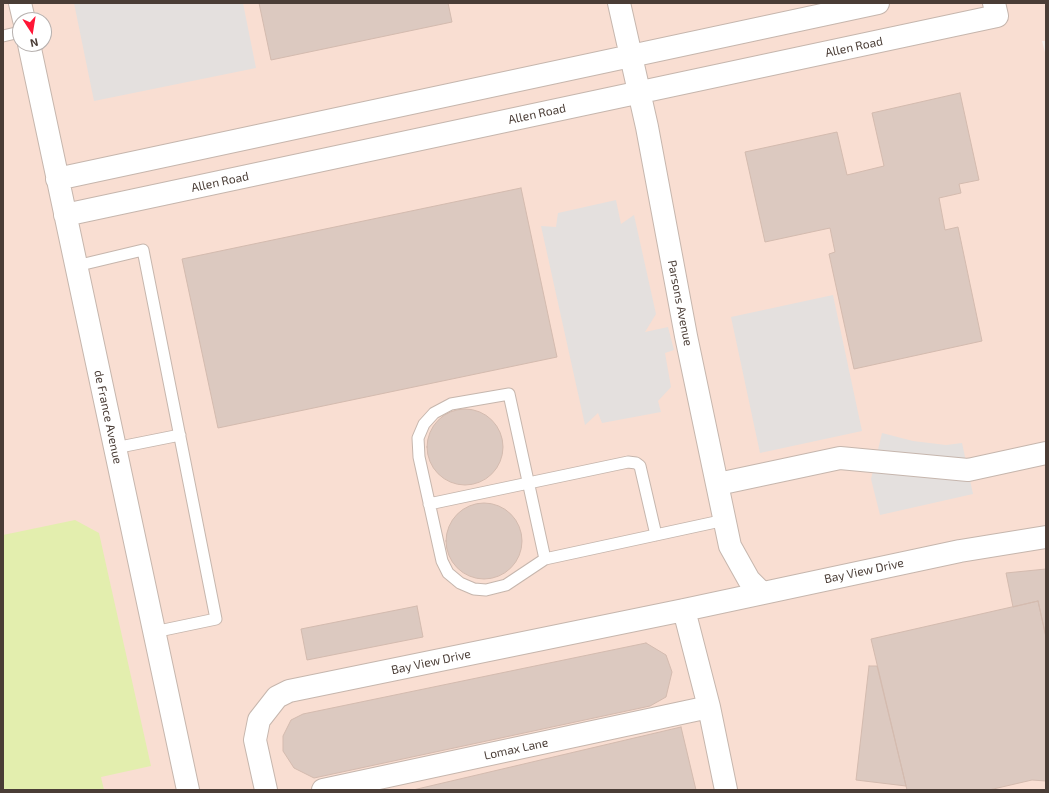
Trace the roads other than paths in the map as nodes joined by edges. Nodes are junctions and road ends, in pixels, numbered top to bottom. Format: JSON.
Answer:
{"nodes":[{"id":1,"x":619,"y":3,"type":"edge"},
{"id":2,"x":878,"y":3,"type":"edge"},
{"id":3,"x":994,"y":3,"type":"edge"},
{"id":4,"x":31,"y":52,"type":"edge"},
{"id":5,"x":631,"y":56,"type":"junction"},
{"id":6,"x":638,"y":93,"type":"junction"},
{"id":7,"x":57,"y":179,"type":"junction"},
{"id":8,"x":65,"y":215,"type":"junction"},
{"id":9,"x":76,"y":266,"type":"junction"},
{"id":10,"x":180,"y":435,"type":"junction"},
{"id":11,"x":115,"y":448,"type":"junction"},
{"id":12,"x":1046,"y":453,"type":"edge"},
{"id":13,"x":528,"y":483,"type":"junction"},
{"id":14,"x":718,"y":484,"type":"junction"},
{"id":15,"x":429,"y":504,"type":"junction"},
{"id":16,"x":725,"y":520,"type":"junction"},
{"id":17,"x":656,"y":535,"type":"junction"},
{"id":18,"x":1046,"y":537,"type":"edge"},
{"id":19,"x":545,"y":559,"type":"junction"},
{"id":20,"x":762,"y":593,"type":"junction"},
{"id":21,"x":684,"y":610,"type":"junction"},
{"id":22,"x":154,"y":632,"type":"junction"},
{"id":23,"x":709,"y":708,"type":"junction"},
{"id":24,"x":188,"y":790,"type":"edge"},
{"id":25,"x":266,"y":790,"type":"edge"},
{"id":26,"x":323,"y":790,"type":"edge"},
{"id":27,"x":726,"y":790,"type":"edge"}],
"edges":[{"from":1,"to":5,"type":"street","name":"Parsons Avenue"},
{"from":2,"to":5,"type":"street"},
{"from":3,"to":6,"type":"street","name":"Allen Road"},
{"from":4,"to":7,"type":"street","name":"de France Avenue"},
{"from":5,"to":6,"type":"street","name":"Parsons Avenue"},
{"from":5,"to":7,"type":"street"},
{"from":6,"to":8,"type":"street","name":"Allen Road"},
{"from":6,"to":14,"type":"street","name":"Parsons Avenue"},
{"from":7,"to":8,"type":"street","name":"de France Avenue"},
{"from":8,"to":9,"type":"street","name":"de France Avenue"},
{"from":9,"to":10,"type":"lane"},
{"from":9,"to":11,"type":"street","name":"de France Avenue"},
{"from":10,"to":11,"type":"lane"},
{"from":10,"to":22,"type":"lane"},
{"from":11,"to":22,"type":"street","name":"de France Avenue"},
{"from":12,"to":14,"type":"street"},
{"from":13,"to":15,"type":"lane"},
{"from":13,"to":15,"type":"lane"},
{"from":13,"to":17,"type":"lane"},
{"from":13,"to":19,"type":"lane"},
{"from":14,"to":16,"type":"street","name":"Parsons Avenue"},
{"from":15,"to":19,"type":"lane"},
{"from":16,"to":17,"type":"lane"},
{"from":16,"to":20,"type":"street","name":"Parsons Avenue"},
{"from":17,"to":19,"type":"lane"},
{"from":18,"to":20,"type":"street","name":"Bay View Drive"},
{"from":20,"to":21,"type":"street","name":"Bay View Drive"},
{"from":21,"to":23,"type":"street"},
{"from":21,"to":25,"type":"street","name":"Bay View Drive"},
{"from":22,"to":24,"type":"street","name":"de France Avenue"},
{"from":23,"to":26,"type":"street","name":"Lomax Lane"},
{"from":23,"to":27,"type":"street"}]}
